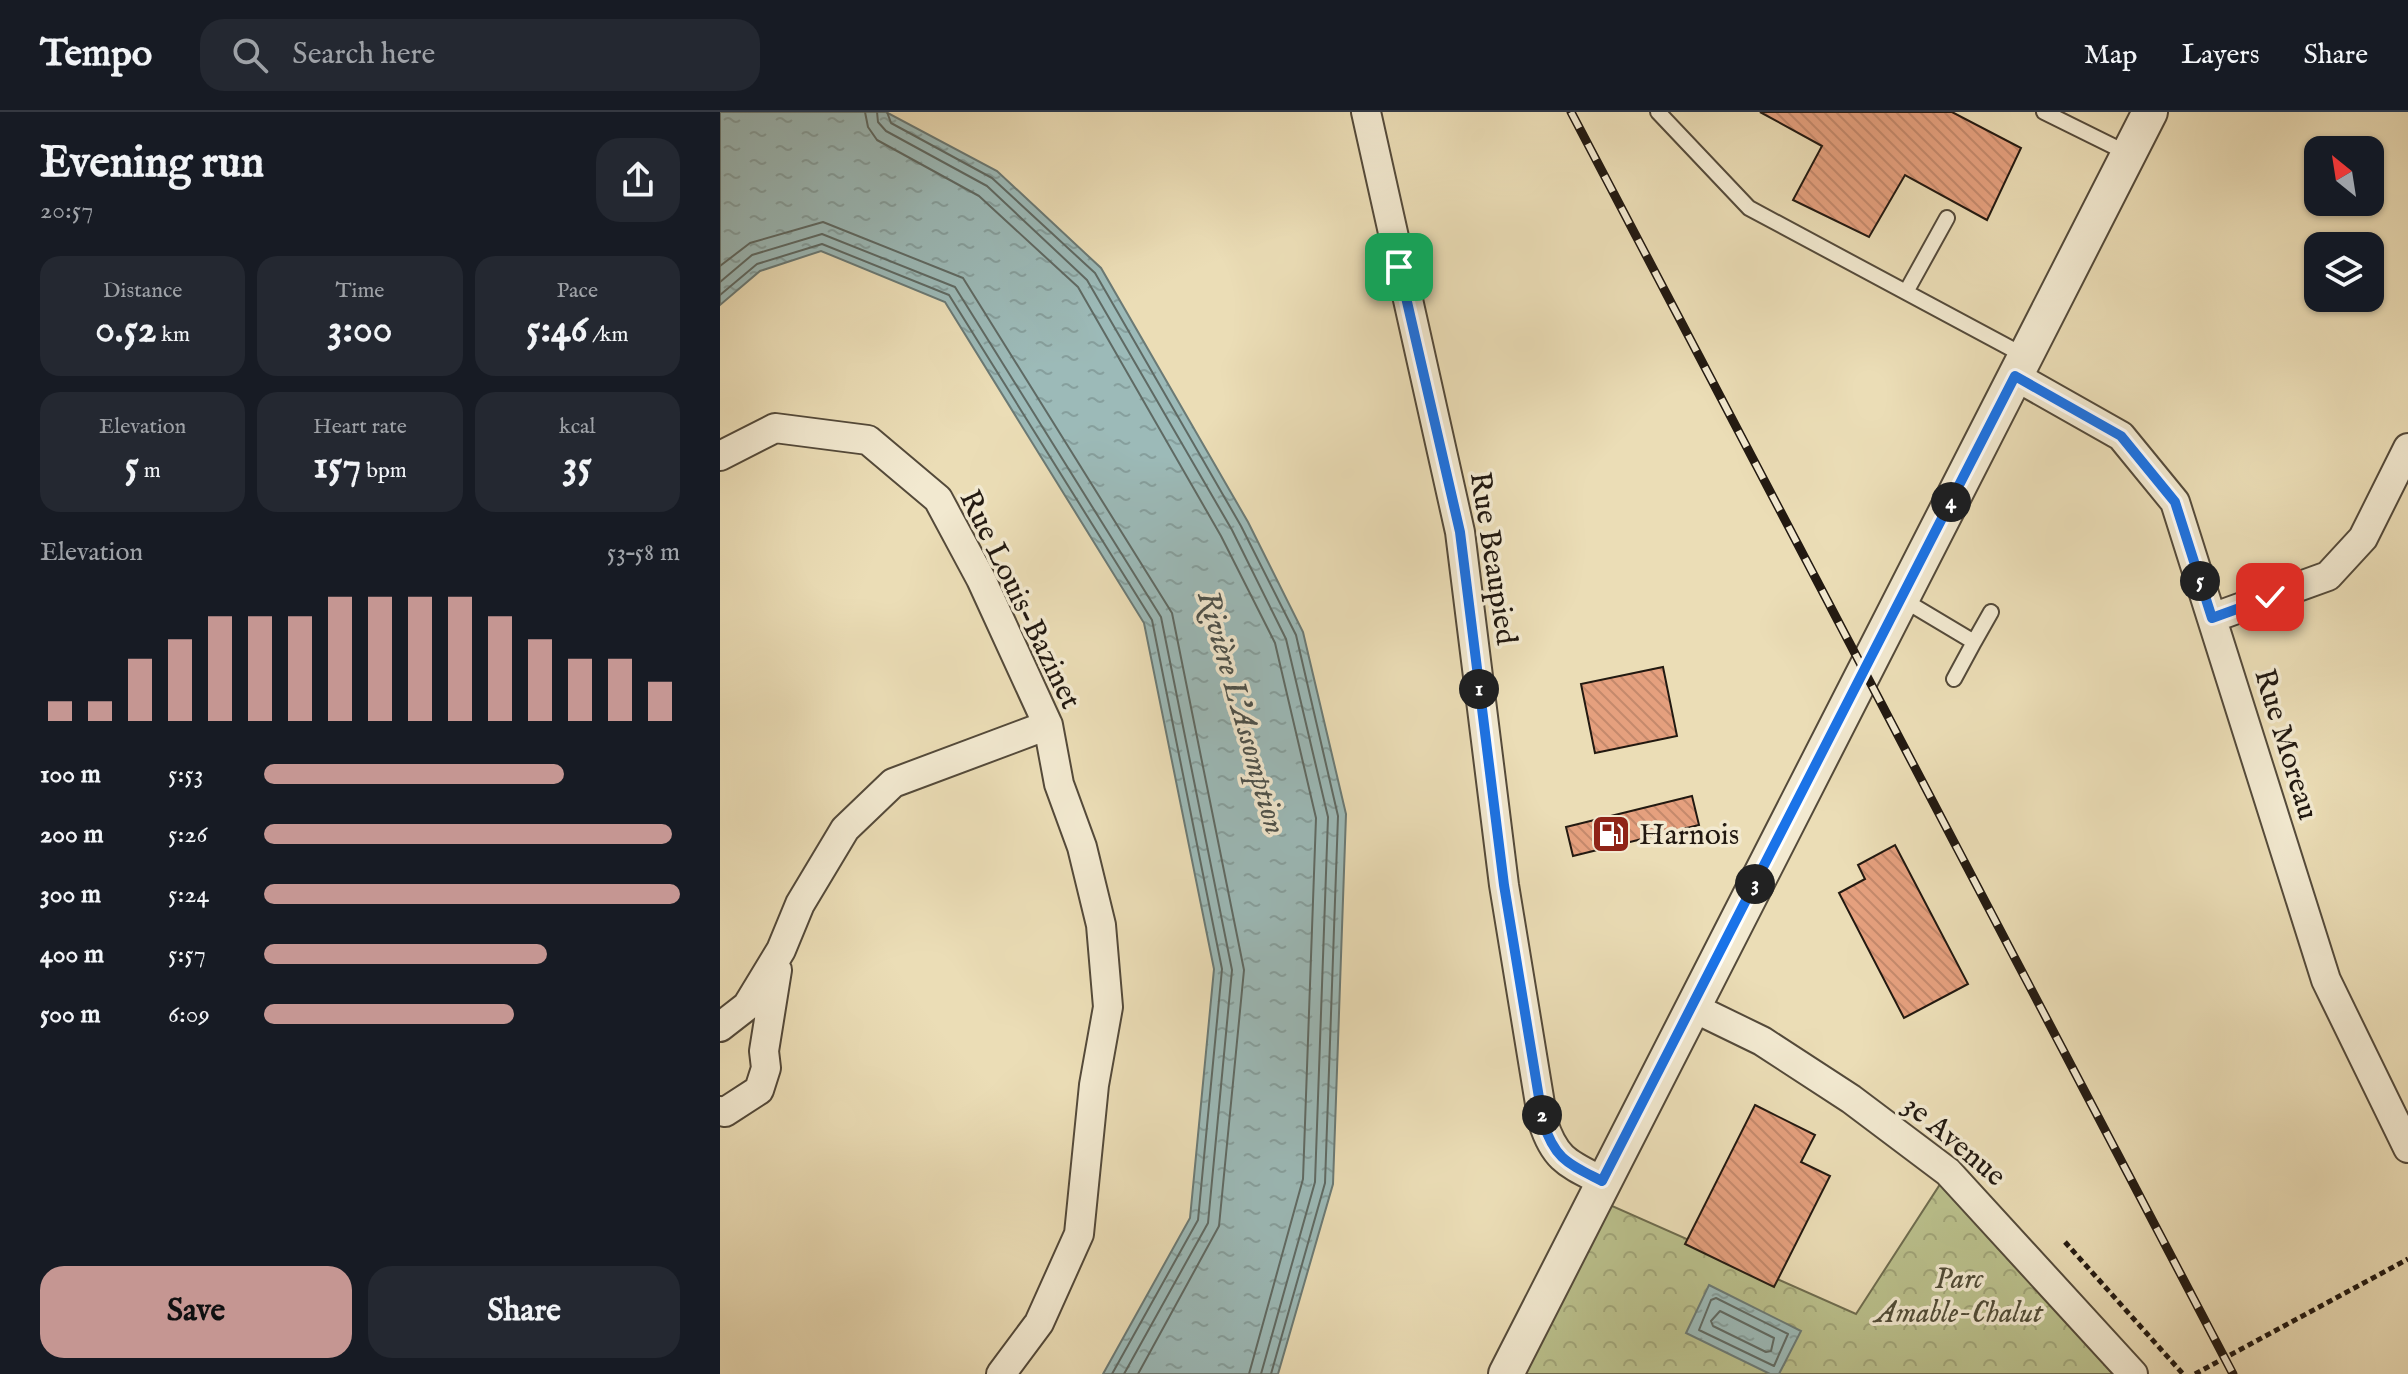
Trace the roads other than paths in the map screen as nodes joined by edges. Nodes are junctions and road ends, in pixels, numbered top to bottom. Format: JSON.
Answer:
{"nodes":[{"id":1,"x":1366,"y":112,"type":"edge"},
{"id":2,"x":1658,"y":112,"type":"edge"},
{"id":3,"x":2044,"y":112,"type":"edge"},
{"id":4,"x":2150,"y":112,"type":"edge"},
{"id":5,"x":2129,"y":154,"type":"junction"},
{"id":6,"x":1947,"y":218,"type":"dead end"},
{"id":7,"x":1906,"y":292,"type":"junction"},
{"id":8,"x":2020,"y":366,"type":"junction"},
{"id":9,"x":2408,"y":448,"type":"edge"},
{"id":10,"x":720,"y":456,"type":"edge"},
{"id":11,"x":1902,"y":599,"type":"junction"},
{"id":12,"x":1991,"y":612,"type":"dead end"},
{"id":13,"x":2212,"y":618,"type":"junction"},
{"id":14,"x":1974,"y":642,"type":"junction"},
{"id":15,"x":1954,"y":679,"type":"dead end"},
{"id":16,"x":1048,"y":725,"type":"junction"},
{"id":17,"x":781,"y":950,"type":"junction"},
{"id":18,"x":1692,"y":1007,"type":"junction"},
{"id":19,"x":720,"y":1027,"type":"edge"},
{"id":20,"x":720,"y":1111,"type":"edge"},
{"id":21,"x":2408,"y":1148,"type":"edge"},
{"id":22,"x":1602,"y":1181,"type":"junction"},
{"id":23,"x":1001,"y":1374,"type":"edge"},
{"id":24,"x":1506,"y":1374,"type":"edge"},
{"id":25,"x":2133,"y":1374,"type":"edge"}],
"edges":[{"from":1,"to":22,"type":"street","name":"Rue Beaupied"},
{"from":2,"to":7,"type":"lane"},
{"from":3,"to":5,"type":"lane"},
{"from":4,"to":5,"type":"street"},
{"from":5,"to":8,"type":"street"},
{"from":6,"to":7,"type":"lane"},
{"from":7,"to":8,"type":"lane"},
{"from":8,"to":11,"type":"street"},
{"from":8,"to":13,"type":"street","name":"Rue Moreau"},
{"from":9,"to":13,"type":"street"},
{"from":10,"to":16,"type":"street","name":"Rue Louis-Bazinet"},
{"from":11,"to":14,"type":"lane"},
{"from":11,"to":18,"type":"street"},
{"from":12,"to":14,"type":"lane"},
{"from":13,"to":21,"type":"street","name":"Rue Moreau"},
{"from":14,"to":15,"type":"lane"},
{"from":16,"to":17,"type":"street"},
{"from":16,"to":23,"type":"street","name":"Rue Louis-Bazinet"},
{"from":17,"to":19,"type":"street"},
{"from":17,"to":20,"type":"street"},
{"from":18,"to":22,"type":"street"},
{"from":18,"to":25,"type":"street","name":"3e Avenue"},
{"from":22,"to":24,"type":"street"}]}
